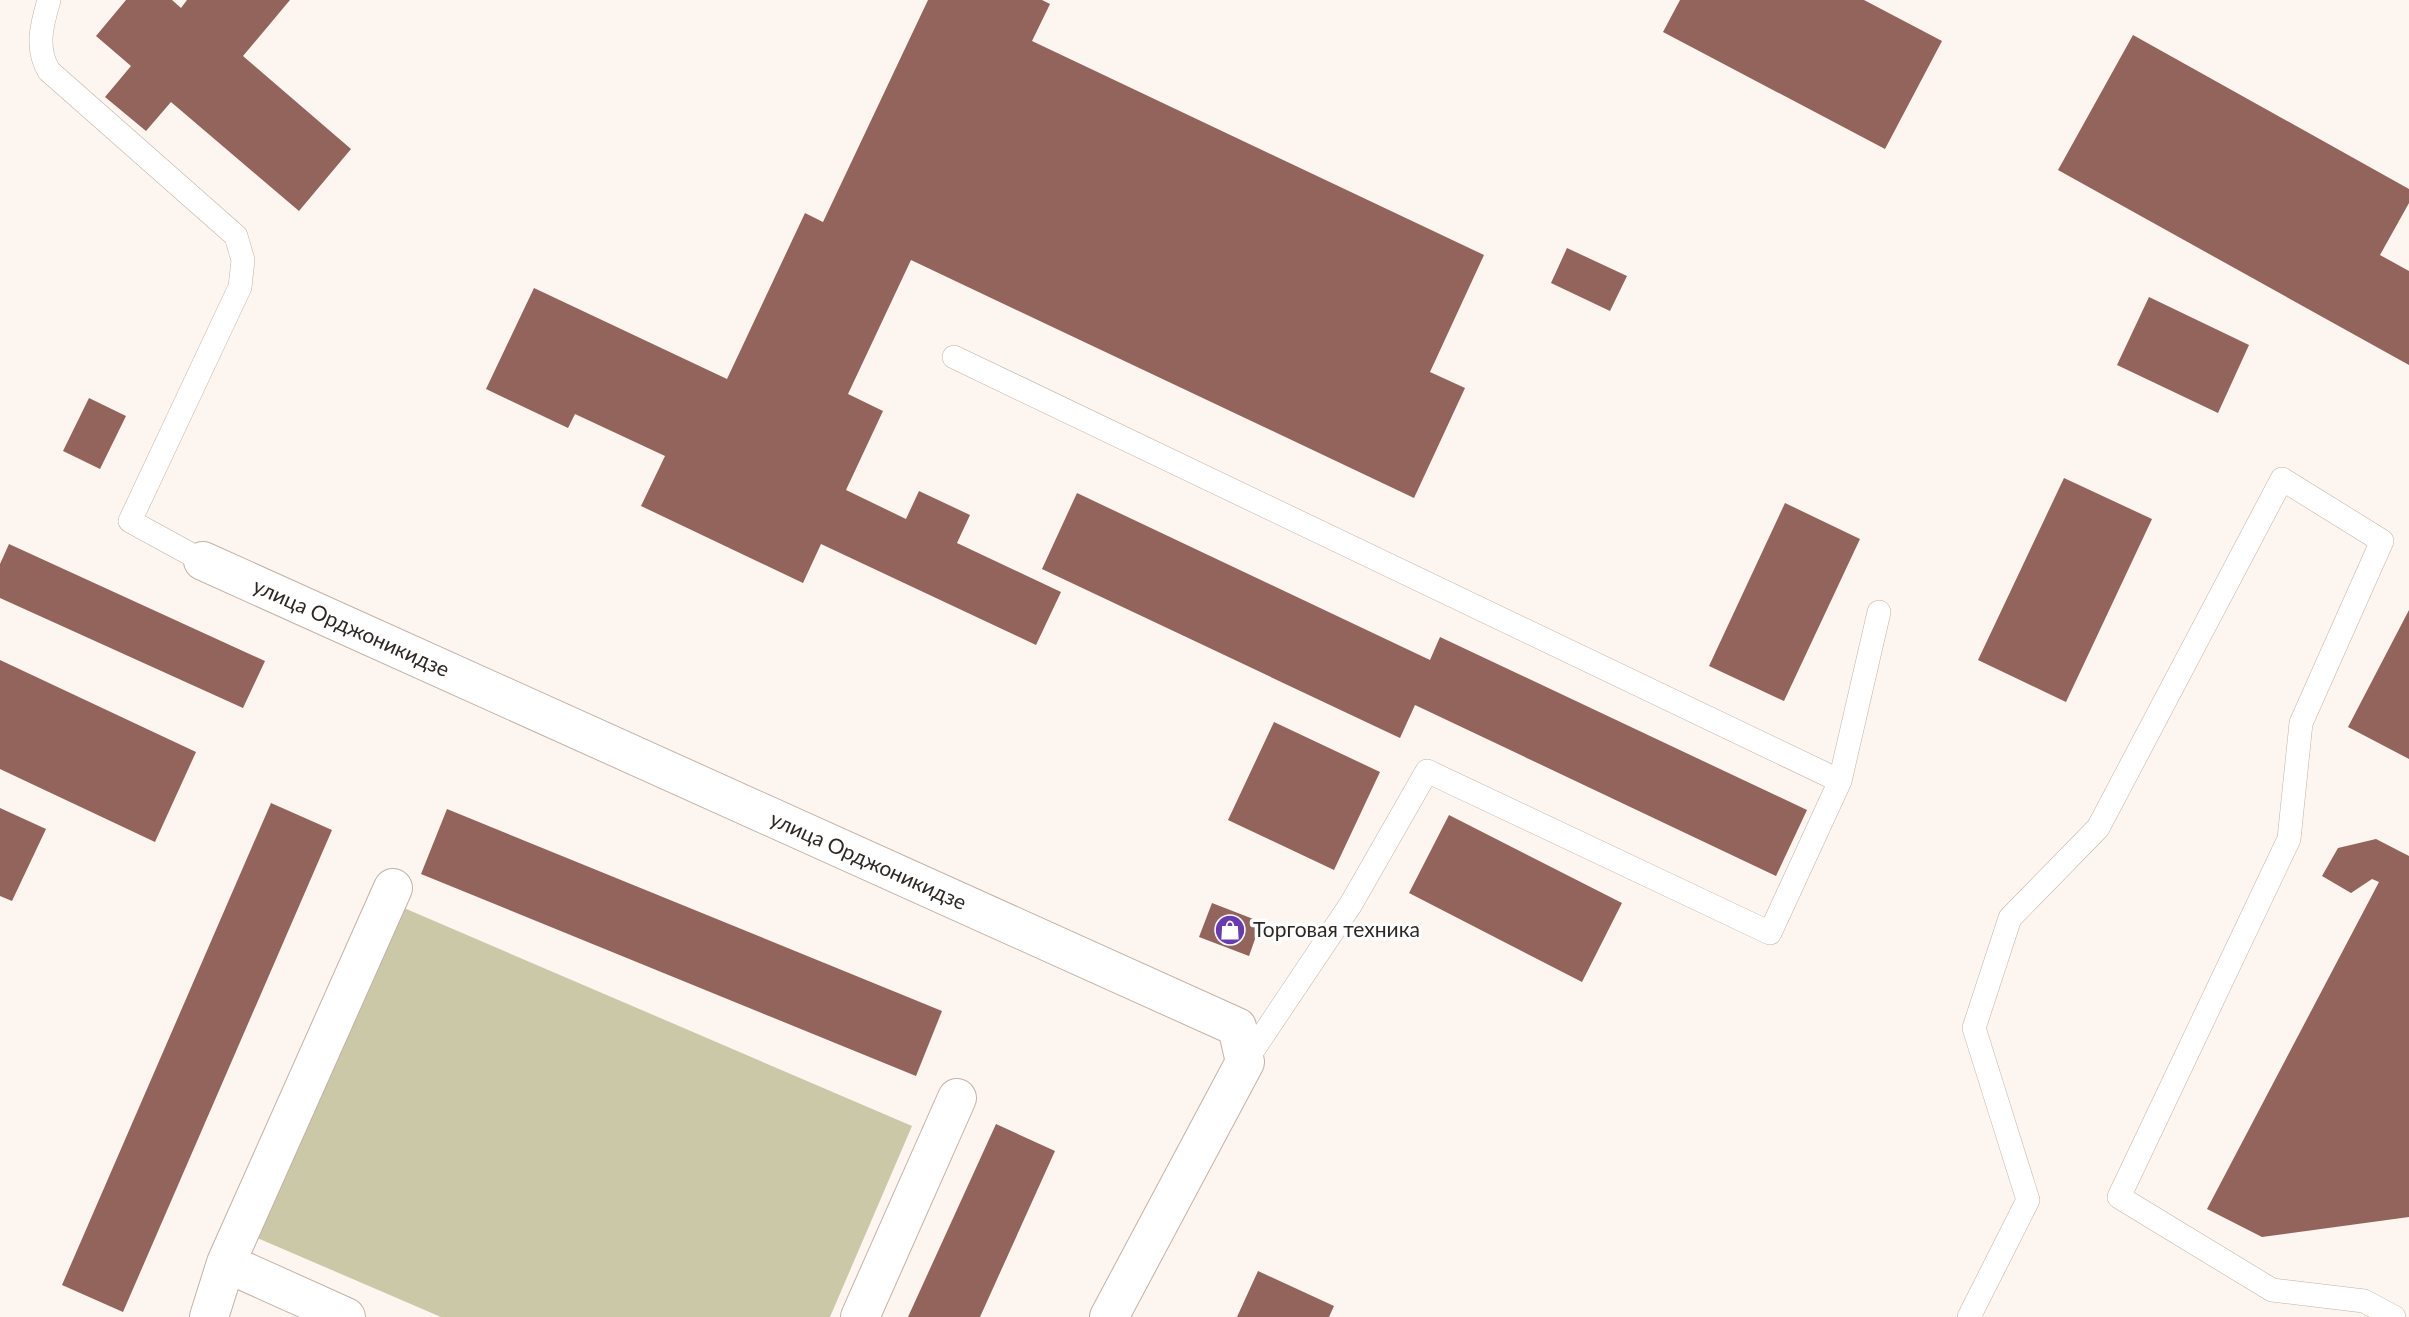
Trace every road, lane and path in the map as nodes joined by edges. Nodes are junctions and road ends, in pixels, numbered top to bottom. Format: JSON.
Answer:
{"nodes":[{"id":1,"x":49,"y":0,"type":"edge"},
{"id":2,"x":954,"y":357,"type":"dead end"},
{"id":3,"x":203,"y":561,"type":"joint"},
{"id":4,"x":1879,"y":612,"type":"dead end"},
{"id":5,"x":1840,"y":781,"type":"junction"},
{"id":6,"x":393,"y":888,"type":"dead end"},
{"id":7,"x":1245,"y":1062,"type":"junction"},
{"id":8,"x":957,"y":1098,"type":"dead end"},
{"id":9,"x":226,"y":1263,"type":"junction"},
{"id":10,"x":209,"y":1317,"type":"edge"},
{"id":11,"x":346,"y":1317,"type":"edge"},
{"id":12,"x":860,"y":1317,"type":"edge"},
{"id":13,"x":1109,"y":1317,"type":"edge"},
{"id":14,"x":1969,"y":1317,"type":"edge"},
{"id":15,"x":2394,"y":1317,"type":"edge"}],
"edges":[{"from":1,"to":3,"type":"lane"},
{"from":2,"to":5,"type":"lane"},
{"from":3,"to":7,"type":"street","name":"улица Орджоникидзе"},
{"from":4,"to":5,"type":"lane"},
{"from":5,"to":7,"type":"lane"},
{"from":6,"to":9,"type":"street"},
{"from":7,"to":13,"type":"street"},
{"from":8,"to":12,"type":"street"},
{"from":9,"to":10,"type":"street"},
{"from":9,"to":11,"type":"street"},
{"from":14,"to":15,"type":"lane"}]}
